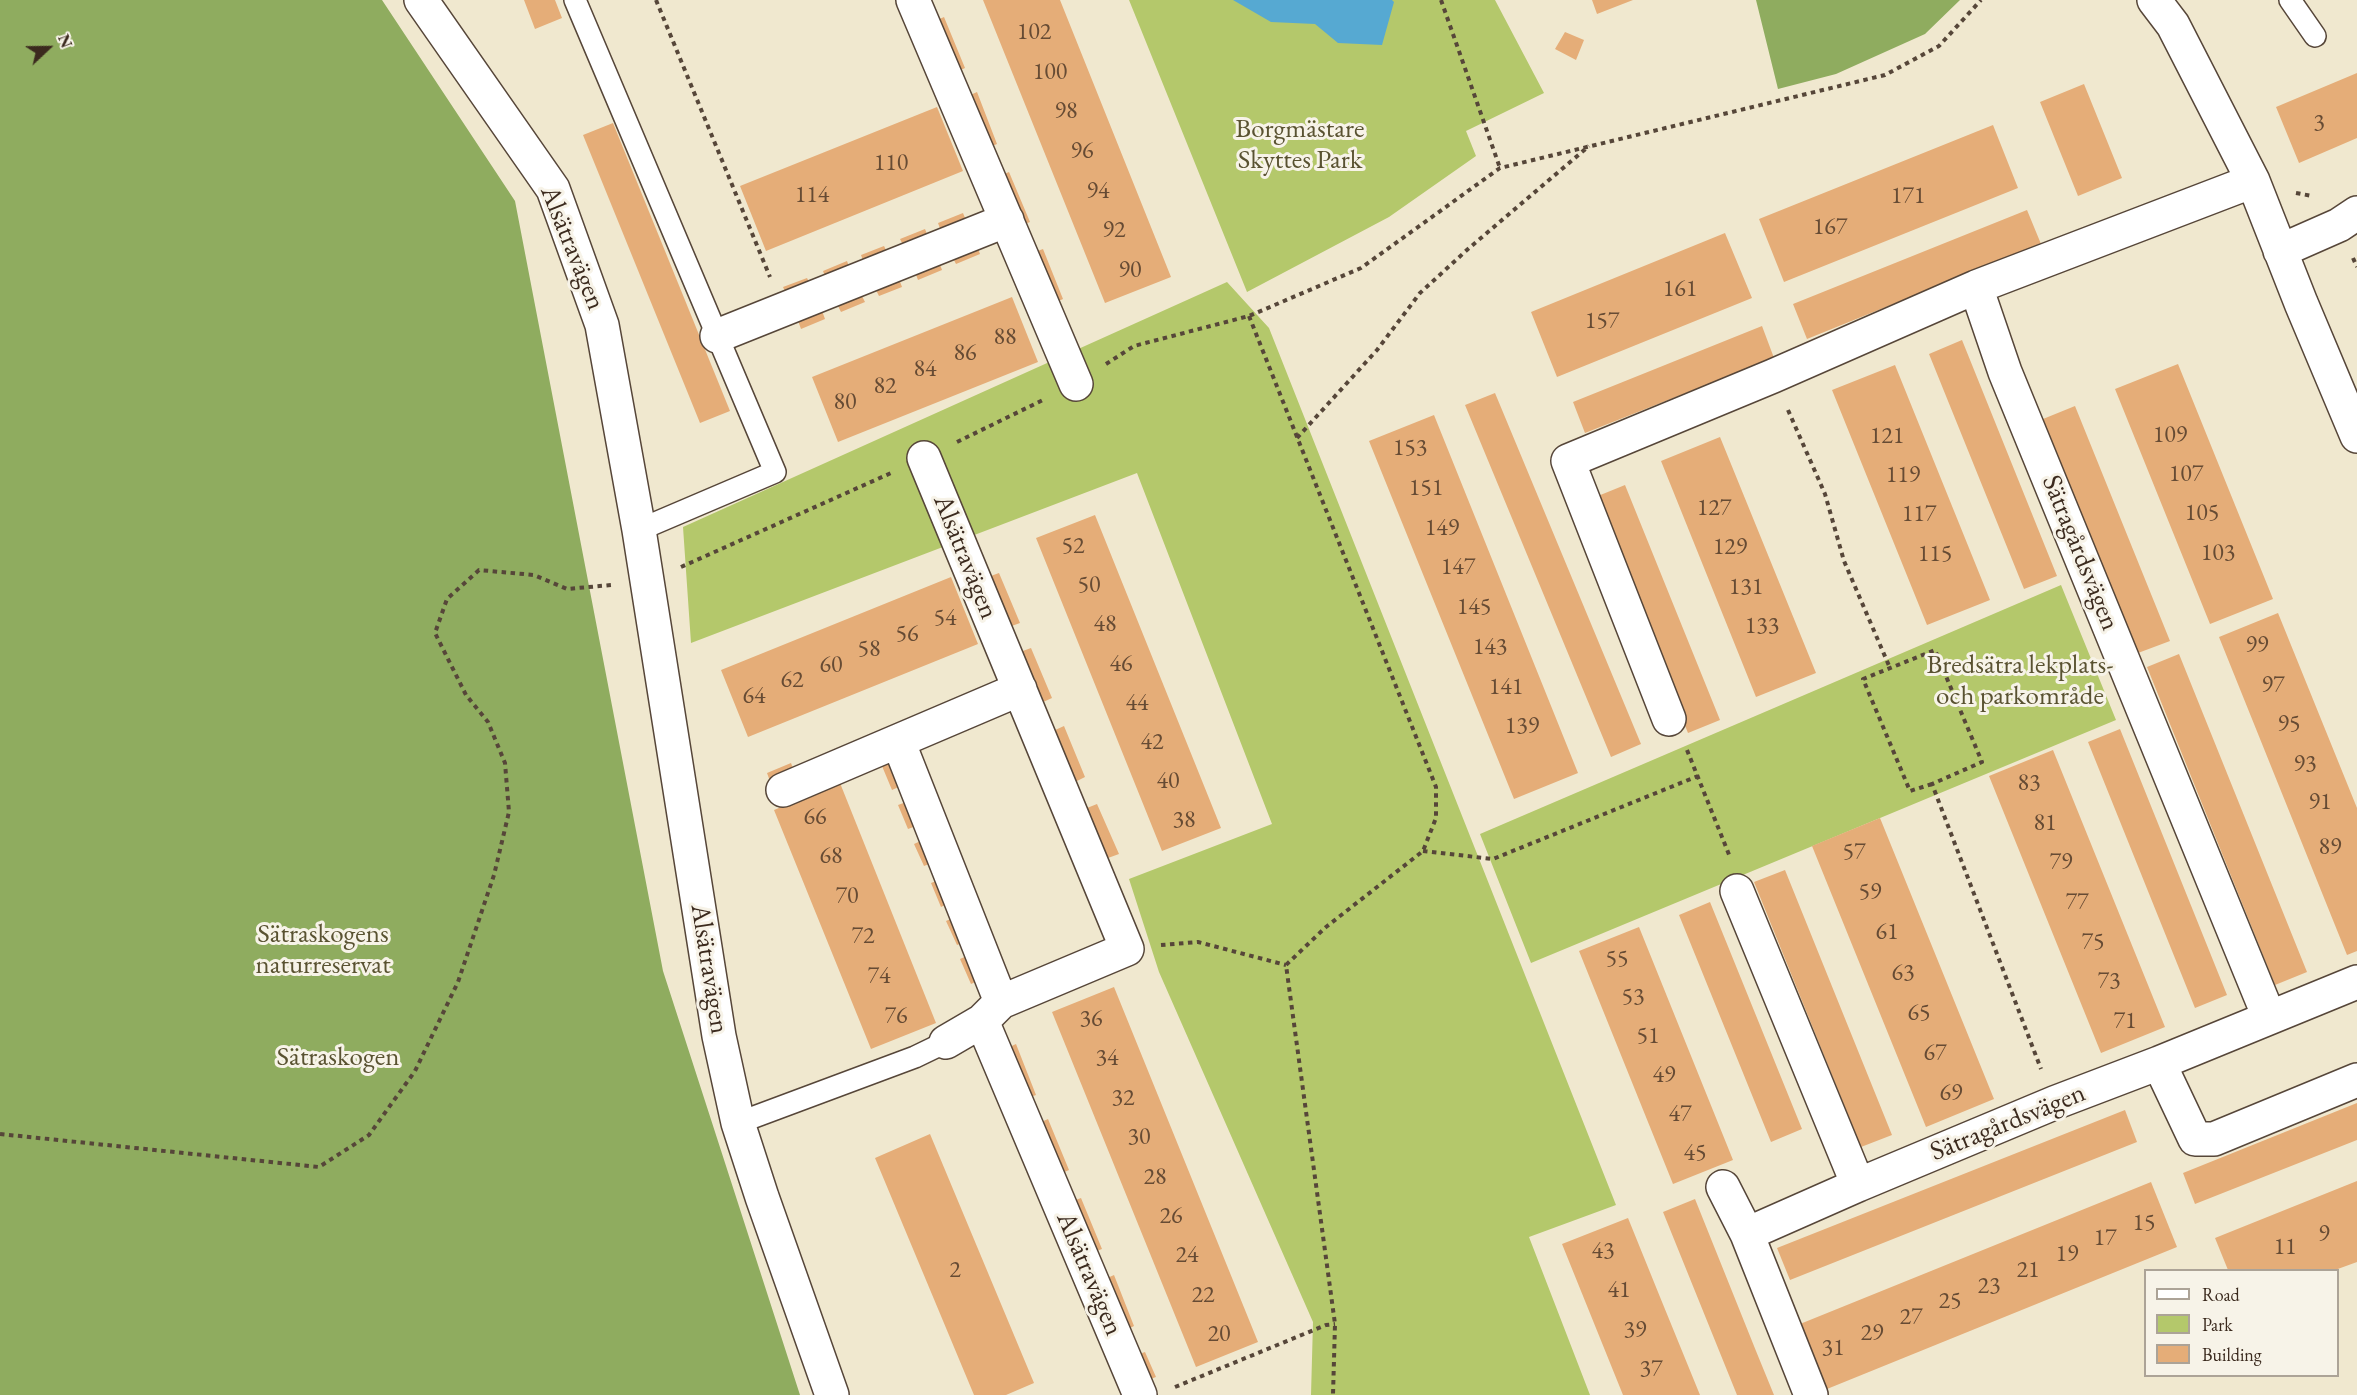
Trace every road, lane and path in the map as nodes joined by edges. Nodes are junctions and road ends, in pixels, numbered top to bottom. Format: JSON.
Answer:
{"nodes":[{"id":1,"x":421,"y":0,"type":"edge"},
{"id":2,"x":575,"y":0,"type":"edge"},
{"id":3,"x":656,"y":0,"type":"edge"},
{"id":4,"x":913,"y":0,"type":"edge"},
{"id":5,"x":1441,"y":0,"type":"edge"},
{"id":6,"x":1982,"y":0,"type":"edge"},
{"id":7,"x":2154,"y":0,"type":"edge"},
{"id":8,"x":2290,"y":0,"type":"edge"},
{"id":9,"x":2315,"y":36,"type":"dead end"},
{"id":10,"x":1589,"y":146,"type":"junction"},
{"id":11,"x":1500,"y":168,"type":"junction"},
{"id":12,"x":2253,"y":181,"type":"junction"},
{"id":13,"x":2357,"y":213,"type":"edge"},
{"id":14,"x":1006,"y":220,"type":"junction"},
{"id":15,"x":2280,"y":251,"type":"junction"},
{"id":16,"x":1976,"y":287,"type":"junction"},
{"id":17,"x":783,"y":309,"type":"junction"},
{"id":18,"x":1249,"y":316,"type":"junction"},
{"id":19,"x":717,"y":336,"type":"junction"},
{"id":20,"x":1773,"y":376,"type":"junction"},
{"id":21,"x":1076,"y":384,"type":"junction"},
{"id":22,"x":2357,"y":436,"type":"edge"},
{"id":23,"x":1297,"y":438,"type":"junction"},
{"id":24,"x":924,"y":458,"type":"junction"},
{"id":25,"x":639,"y":530,"type":"junction"},
{"id":26,"x":646,"y":582,"type":"junction"},
{"id":27,"x":1890,"y":668,"type":"junction"},
{"id":28,"x":1020,"y":689,"type":"junction"},
{"id":29,"x":1669,"y":719,"type":"joint"},
{"id":30,"x":898,"y":741,"type":"junction"},
{"id":31,"x":1698,"y":776,"type":"junction"},
{"id":32,"x":1932,"y":784,"type":"junction"},
{"id":33,"x":783,"y":790,"type":"dead end"},
{"id":34,"x":1423,"y":852,"type":"junction"},
{"id":35,"x":1737,"y":891,"type":"joint"},
{"id":36,"x":1127,"y":949,"type":"junction"},
{"id":37,"x":1286,"y":965,"type":"junction"},
{"id":38,"x":2357,"y":982,"type":"edge"},
{"id":39,"x":991,"y":1012,"type":"junction"},
{"id":40,"x":2269,"y":1017,"type":"junction"},
{"id":41,"x":946,"y":1042,"type":"joint"},
{"id":42,"x":2159,"y":1063,"type":"junction"},
{"id":43,"x":2357,"y":1080,"type":"edge"},
{"id":44,"x":2054,"y":1103,"type":"junction"},
{"id":45,"x":738,"y":1123,"type":"junction"},
{"id":46,"x":0,"y":1134,"type":"edge"},
{"id":47,"x":1858,"y":1185,"type":"junction"},
{"id":48,"x":1723,"y":1187,"type":"dead end"},
{"id":49,"x":1746,"y":1234,"type":"junction"},
{"id":50,"x":1335,"y":1324,"type":"junction"},
{"id":51,"x":1153,"y":1393,"type":"edge"},
{"id":52,"x":832,"y":1395,"type":"edge"},
{"id":53,"x":1333,"y":1395,"type":"edge"},
{"id":54,"x":1811,"y":1395,"type":"edge"}],
"edges":[{"from":1,"to":25,"type":"street","name":"Alsätravägen"},
{"from":2,"to":19,"type":"lane"},
{"from":3,"to":17,"type":"path"},
{"from":4,"to":14,"type":"street"},
{"from":5,"to":11,"type":"path"},
{"from":6,"to":10,"type":"path"},
{"from":7,"to":12,"type":"street"},
{"from":8,"to":9,"type":"lane"},
{"from":10,"to":11,"type":"path"},
{"from":10,"to":23,"type":"path"},
{"from":11,"to":18,"type":"path"},
{"from":12,"to":15,"type":"street"},
{"from":12,"to":16,"type":"street"},
{"from":13,"to":15,"type":"street"},
{"from":14,"to":17,"type":"street"},
{"from":14,"to":21,"type":"street"},
{"from":15,"to":22,"type":"street"},
{"from":16,"to":20,"type":"street"},
{"from":16,"to":40,"type":"street","name":"Sätragårdsvägen"},
{"from":17,"to":19,"type":"street"},
{"from":18,"to":21,"type":"path"},
{"from":18,"to":23,"type":"path"},
{"from":19,"to":25,"type":"lane"},
{"from":20,"to":27,"type":"path"},
{"from":20,"to":29,"type":"street"},
{"from":21,"to":24,"type":"path"},
{"from":23,"to":34,"type":"path"},
{"from":24,"to":26,"type":"path"},
{"from":24,"to":28,"type":"street","name":"Alsätravägen"},
{"from":25,"to":26,"type":"street","name":"Alsätravägen"},
{"from":26,"to":45,"type":"street","name":"Alsätravägen"},
{"from":26,"to":46,"type":"path"},
{"from":27,"to":32,"type":"path"},
{"from":27,"to":32,"type":"path"},
{"from":28,"to":30,"type":"street"},
{"from":28,"to":36,"type":"street","name":"Alsätravägen"},
{"from":29,"to":31,"type":"path"},
{"from":30,"to":33,"type":"street"},
{"from":30,"to":39,"type":"street","name":"Alsätravägen"},
{"from":31,"to":34,"type":"path"},
{"from":31,"to":35,"type":"path"},
{"from":32,"to":44,"type":"path"},
{"from":34,"to":37,"type":"path"},
{"from":35,"to":47,"type":"street"},
{"from":36,"to":37,"type":"path"},
{"from":36,"to":39,"type":"street"},
{"from":37,"to":50,"type":"path"},
{"from":38,"to":40,"type":"street","name":"Sätragårdsvägen"},
{"from":39,"to":41,"type":"street"},
{"from":39,"to":51,"type":"street","name":"Alsätravägen"},
{"from":40,"to":42,"type":"street","name":"Sätragårdsvägen"},
{"from":41,"to":45,"type":"lane"},
{"from":42,"to":43,"type":"street"},
{"from":42,"to":44,"type":"street","name":"Sätragårdsvägen"},
{"from":44,"to":47,"type":"street","name":"Sätragårdsvägen"},
{"from":45,"to":52,"type":"street","name":"Alsätravägen"},
{"from":47,"to":49,"type":"street","name":"Sätragårdsvägen"},
{"from":48,"to":49,"type":"street"},
{"from":49,"to":54,"type":"street"},
{"from":50,"to":51,"type":"path"},
{"from":50,"to":53,"type":"path"}]}
